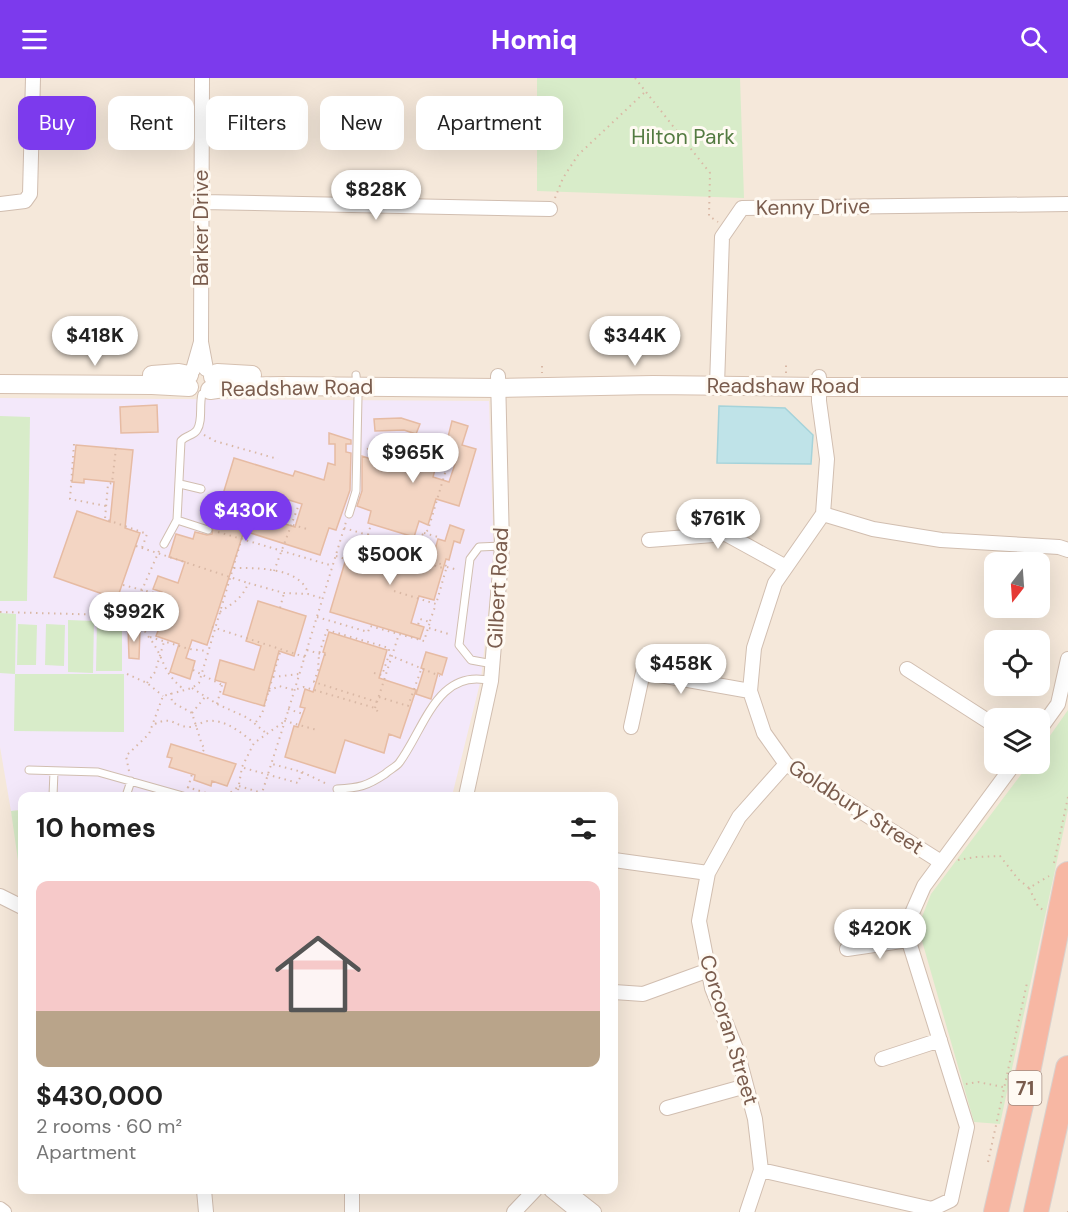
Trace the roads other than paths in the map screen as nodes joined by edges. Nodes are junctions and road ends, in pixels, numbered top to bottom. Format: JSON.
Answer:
{"nodes":[{"id":1,"x":33,"y":78,"type":"edge"},
{"id":2,"x":201,"y":78,"type":"edge"},
{"id":3,"x":202,"y":202,"type":"junction"},
{"id":4,"x":0,"y":204,"type":"edge"},
{"id":5,"x":1068,"y":204,"type":"edge"},
{"id":6,"x":550,"y":209,"type":"road end"},
{"id":7,"x":0,"y":373,"type":"edge"},
{"id":8,"x":1068,"y":376,"type":"edge"},
{"id":9,"x":200,"y":380,"type":"junction"},
{"id":10,"x":357,"y":381,"type":"junction"},
{"id":11,"x":717,"y":381,"type":"junction"},
{"id":12,"x":498,"y":382,"type":"junction"},
{"id":13,"x":819,"y":382,"type":"junction"},
{"id":14,"x":0,"y":384,"type":"edge"},
{"id":15,"x":1068,"y":387,"type":"edge"},
{"id":16,"x":180,"y":484,"type":"junction"},
{"id":17,"x":201,"y":489,"type":"dead end"},
{"id":18,"x":349,"y":514,"type":"road end"},
{"id":19,"x":823,"y":514,"type":"junction"},
{"id":20,"x":177,"y":520,"type":"junction"},
{"id":21,"x":208,"y":530,"type":"road end"},
{"id":22,"x":649,"y":540,"type":"dead end"},
{"id":23,"x":164,"y":544,"type":"road end"},
{"id":24,"x":502,"y":546,"type":"junction"},
{"id":25,"x":1068,"y":550,"type":"edge"},
{"id":26,"x":786,"y":567,"type":"junction"},
{"id":27,"x":1068,"y":659,"type":"edge"},
{"id":28,"x":493,"y":664,"type":"junction"},
{"id":29,"x":907,"y":669,"type":"dead end"},
{"id":30,"x":491,"y":681,"type":"junction"},
{"id":31,"x":750,"y":691,"type":"junction"},
{"id":32,"x":1050,"y":715,"type":"edge"},
{"id":33,"x":984,"y":719,"type":"edge"},
{"id":34,"x":631,"y":727,"type":"dead end"},
{"id":35,"x":786,"y":764,"type":"junction"},
{"id":36,"x":29,"y":770,"type":"dead end"},
{"id":37,"x":54,"y":771,"type":"junction"},
{"id":38,"x":1007,"y":774,"type":"edge"},
{"id":39,"x":131,"y":781,"type":"junction"},
{"id":40,"x":337,"y":789,"type":"road end"},
{"id":41,"x":53,"y":792,"type":"edge"},
{"id":42,"x":127,"y":792,"type":"edge"},
{"id":43,"x":169,"y":792,"type":"edge"},
{"id":44,"x":467,"y":792,"type":"edge"},
{"id":45,"x":618,"y":861,"type":"edge"},
{"id":46,"x":941,"y":862,"type":"junction"},
{"id":47,"x":708,"y":873,"type":"junction"},
{"id":48,"x":1060,"y":875,"type":"edge"},
{"id":49,"x":0,"y":896,"type":"edge"},
{"id":50,"x":18,"y":905,"type":"edge"},
{"id":51,"x":1057,"y":910,"type":"edge"},
{"id":52,"x":908,"y":940,"type":"junction"},
{"id":53,"x":847,"y":949,"type":"dead end"},
{"id":54,"x":709,"y":970,"type":"junction"},
{"id":55,"x":618,"y":992,"type":"edge"},
{"id":56,"x":940,"y":1040,"type":"junction"},
{"id":57,"x":882,"y":1059,"type":"dead end"},
{"id":58,"x":1068,"y":1068,"type":"edge"},
{"id":59,"x":746,"y":1086,"type":"junction"},
{"id":60,"x":667,"y":1107,"type":"dead end"},
{"id":61,"x":761,"y":1170,"type":"junction"},
{"id":62,"x":204,"y":1194,"type":"edge"},
{"id":63,"x":352,"y":1194,"type":"edge"},
{"id":64,"x":531,"y":1194,"type":"edge"},
{"id":65,"x":556,"y":1194,"type":"edge"},
{"id":66,"x":571,"y":1194,"type":"edge"},
{"id":67,"x":0,"y":1209,"type":"edge"},
{"id":68,"x":4,"y":1212,"type":"edge"},
{"id":69,"x":206,"y":1212,"type":"edge"},
{"id":70,"x":352,"y":1212,"type":"edge"},
{"id":71,"x":514,"y":1212,"type":"edge"},
{"id":72,"x":578,"y":1212,"type":"edge"},
{"id":73,"x":594,"y":1212,"type":"edge"},
{"id":74,"x":747,"y":1212,"type":"edge"},
{"id":75,"x":996,"y":1212,"type":"edge"},
{"id":76,"x":1036,"y":1212,"type":"edge"}],
"edges":[{"from":1,"to":4,"type":"street"},
{"from":2,"to":3,"type":"street","name":"Barker Drive"},
{"from":3,"to":6,"type":"street"},
{"from":3,"to":9,"type":"street","name":"Barker Drive"},
{"from":5,"to":11,"type":"street","name":"Kenny Drive"},
{"from":7,"to":9,"type":"street","name":"Readshaw Road"},
{"from":8,"to":13,"type":"street","name":"Readshaw Road"},
{"from":9,"to":10,"type":"street","name":"Readshaw Road"},
{"from":9,"to":14,"type":"street","name":"Readshaw Road"},
{"from":9,"to":16,"type":"lane"},
{"from":10,"to":12,"type":"street","name":"Readshaw Road"},
{"from":10,"to":18,"type":"lane"},
{"from":11,"to":12,"type":"street","name":"Readshaw Road"},
{"from":11,"to":13,"type":"street","name":"Readshaw Road"},
{"from":12,"to":24,"type":"street","name":"Gilbert Road"},
{"from":13,"to":15,"type":"street","name":"Readshaw Road"},
{"from":13,"to":19,"type":"street"},
{"from":16,"to":17,"type":"lane"},
{"from":16,"to":20,"type":"lane"},
{"from":19,"to":25,"type":"street"},
{"from":19,"to":26,"type":"street","name":"Goldbury Street"},
{"from":20,"to":21,"type":"lane"},
{"from":20,"to":23,"type":"lane"},
{"from":22,"to":26,"type":"street"},
{"from":24,"to":28,"type":"street","name":"Gilbert Road"},
{"from":24,"to":28,"type":"lane"},
{"from":26,"to":31,"type":"street","name":"Goldbury Street"},
{"from":27,"to":32,"type":"street"},
{"from":28,"to":30,"type":"street","name":"Gilbert Road"},
{"from":29,"to":33,"type":"street"},
{"from":30,"to":40,"type":"lane"},
{"from":30,"to":44,"type":"street","name":"Gilbert Road"},
{"from":31,"to":34,"type":"street"},
{"from":31,"to":35,"type":"street","name":"Goldbury Street"},
{"from":35,"to":46,"type":"street","name":"Goldbury Street"},
{"from":35,"to":47,"type":"street","name":"Corcoran Street"},
{"from":36,"to":37,"type":"lane"},
{"from":37,"to":39,"type":"lane"},
{"from":37,"to":41,"type":"lane"},
{"from":38,"to":46,"type":"street"},
{"from":39,"to":42,"type":"lane"},
{"from":39,"to":43,"type":"lane"},
{"from":45,"to":47,"type":"street"},
{"from":46,"to":52,"type":"street"},
{"from":47,"to":54,"type":"street","name":"Corcoran Street"},
{"from":48,"to":51,"type":"highway","number":"71"},
{"from":49,"to":50,"type":"street"},
{"from":51,"to":75,"type":"highway","number":"71"},
{"from":52,"to":53,"type":"street"},
{"from":52,"to":56,"type":"street"},
{"from":54,"to":55,"type":"street"},
{"from":54,"to":59,"type":"street","name":"Corcoran Street"},
{"from":56,"to":57,"type":"street"},
{"from":56,"to":61,"type":"street"},
{"from":58,"to":76,"type":"highway","number":"71"},
{"from":59,"to":60,"type":"street"},
{"from":59,"to":61,"type":"street","name":"Corcoran Street"},
{"from":61,"to":74,"type":"street","name":"Corcoran Street"},
{"from":62,"to":69,"type":"street"},
{"from":63,"to":70,"type":"street"},
{"from":64,"to":71,"type":"street"},
{"from":65,"to":72,"type":"street"},
{"from":66,"to":73,"type":"street"},
{"from":67,"to":68,"type":"street"}]}
